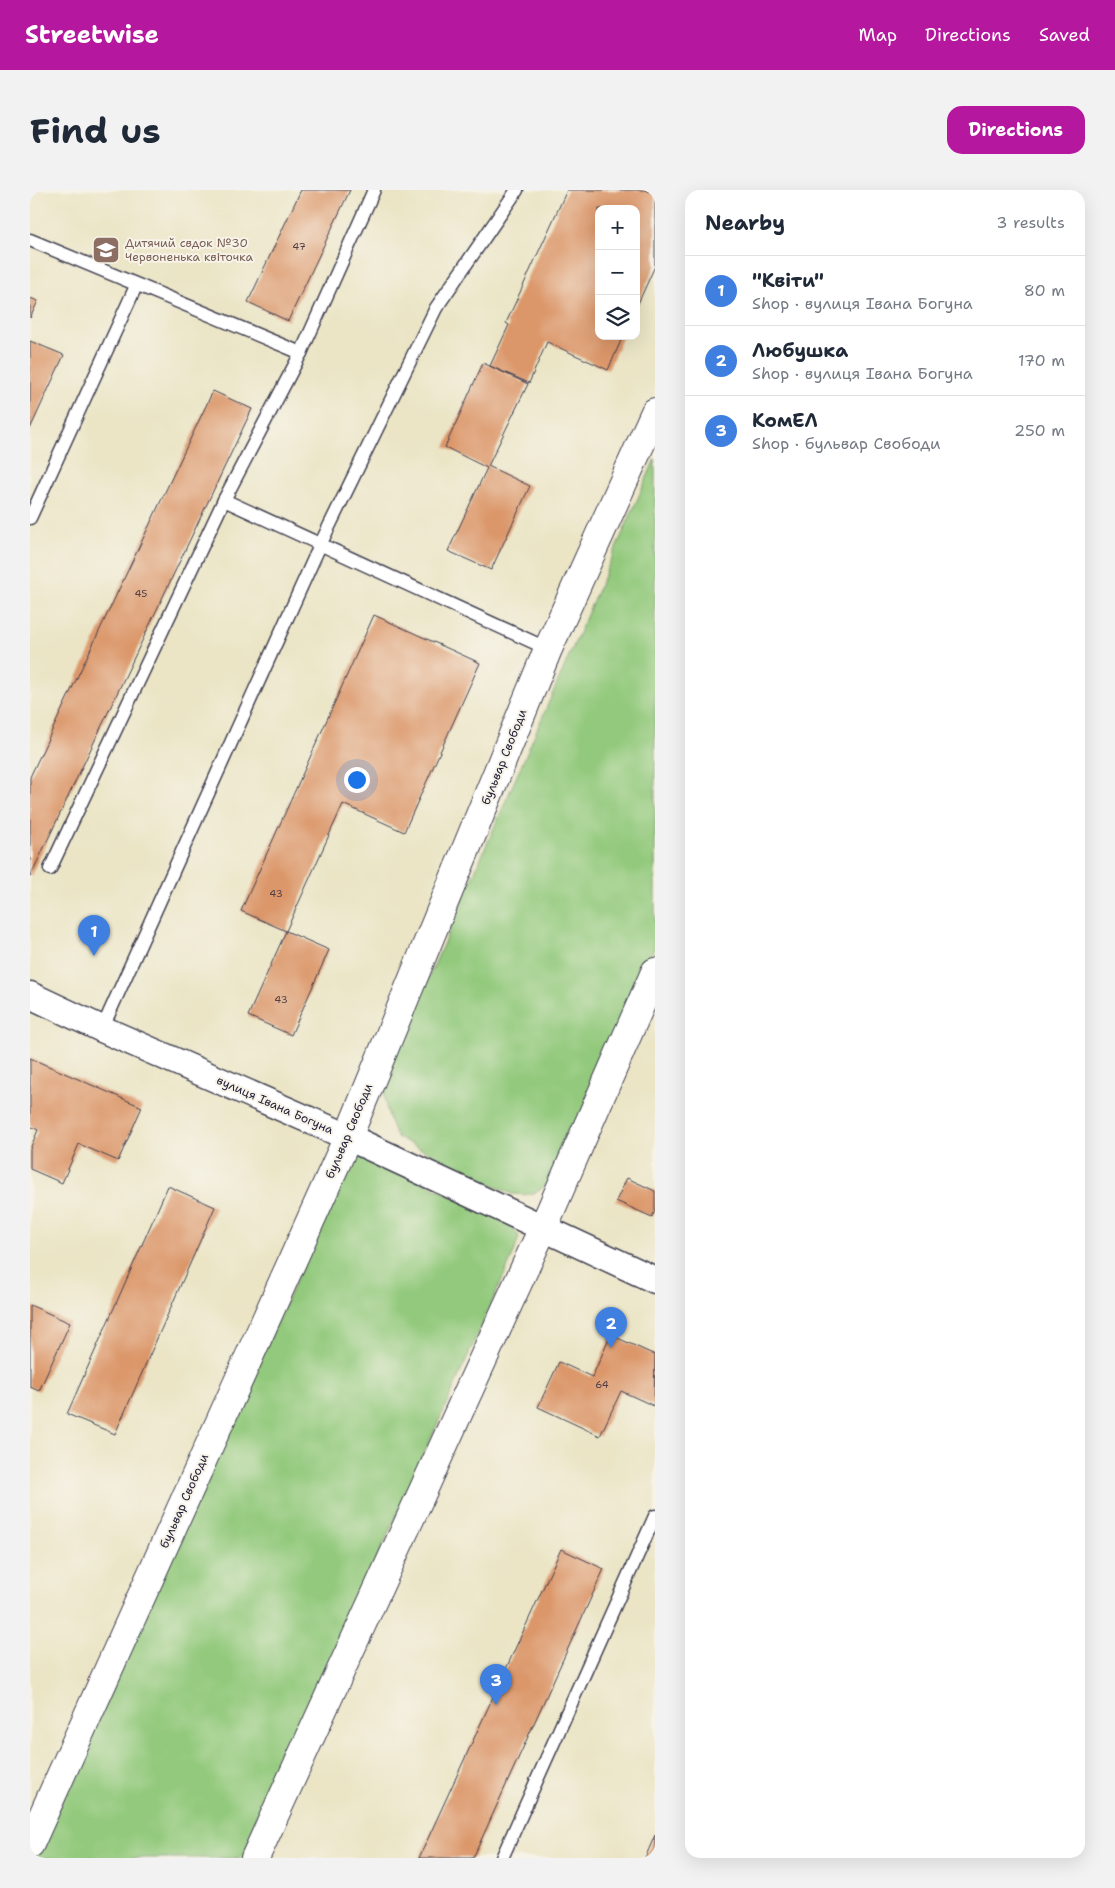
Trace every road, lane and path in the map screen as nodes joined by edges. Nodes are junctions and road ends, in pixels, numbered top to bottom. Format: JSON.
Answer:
{"nodes":[{"id":1,"x":374,"y":190,"type":"edge"},
{"id":2,"x":517,"y":190,"type":"edge"},
{"id":3,"x":30,"y":240,"type":"edge"},
{"id":4,"x":136,"y":286,"type":"junction"},
{"id":5,"x":300,"y":353,"type":"junction"},
{"id":6,"x":655,"y":412,"type":"edge"},
{"id":7,"x":224,"y":500,"type":"junction"},
{"id":8,"x":30,"y":518,"type":"edge"},
{"id":9,"x":321,"y":543,"type":"junction"},
{"id":10,"x":548,"y":649,"type":"junction"},
{"id":11,"x":50,"y":869,"type":"dead end"},
{"id":12,"x":655,"y":972,"type":"edge"},
{"id":13,"x":30,"y":994,"type":"edge"},
{"id":14,"x":102,"y":1029,"type":"junction"},
{"id":15,"x":348,"y":1137,"type":"junction"},
{"id":16,"x":543,"y":1228,"type":"junction"},
{"id":17,"x":655,"y":1280,"type":"edge"},
{"id":18,"x":655,"y":1516,"type":"edge"},
{"id":19,"x":30,"y":1844,"type":"edge"},
{"id":20,"x":255,"y":1858,"type":"edge"},
{"id":21,"x":502,"y":1858,"type":"edge"}],
"edges":[{"from":1,"to":5,"type":"lane"},
{"from":2,"to":9,"type":"lane"},
{"from":3,"to":4,"type":"lane"},
{"from":4,"to":5,"type":"lane"},
{"from":4,"to":8,"type":"lane"},
{"from":5,"to":7,"type":"lane"},
{"from":6,"to":10,"type":"street","name":"бульвар Свободи"},
{"from":7,"to":9,"type":"lane"},
{"from":7,"to":11,"type":"lane"},
{"from":9,"to":10,"type":"lane"},
{"from":9,"to":14,"type":"lane"},
{"from":10,"to":15,"type":"street","name":"бульвар Свободи"},
{"from":12,"to":16,"type":"street"},
{"from":13,"to":14,"type":"street","name":"вулиця Івана Богуна"},
{"from":14,"to":15,"type":"street","name":"вулиця Івана Богуна"},
{"from":15,"to":16,"type":"street","name":"вулиця Івана Богуна"},
{"from":15,"to":19,"type":"street","name":"бульвар Свободи"},
{"from":16,"to":17,"type":"street","name":"вулиця Івана Богуна"},
{"from":16,"to":20,"type":"street"},
{"from":18,"to":21,"type":"lane"}]}
